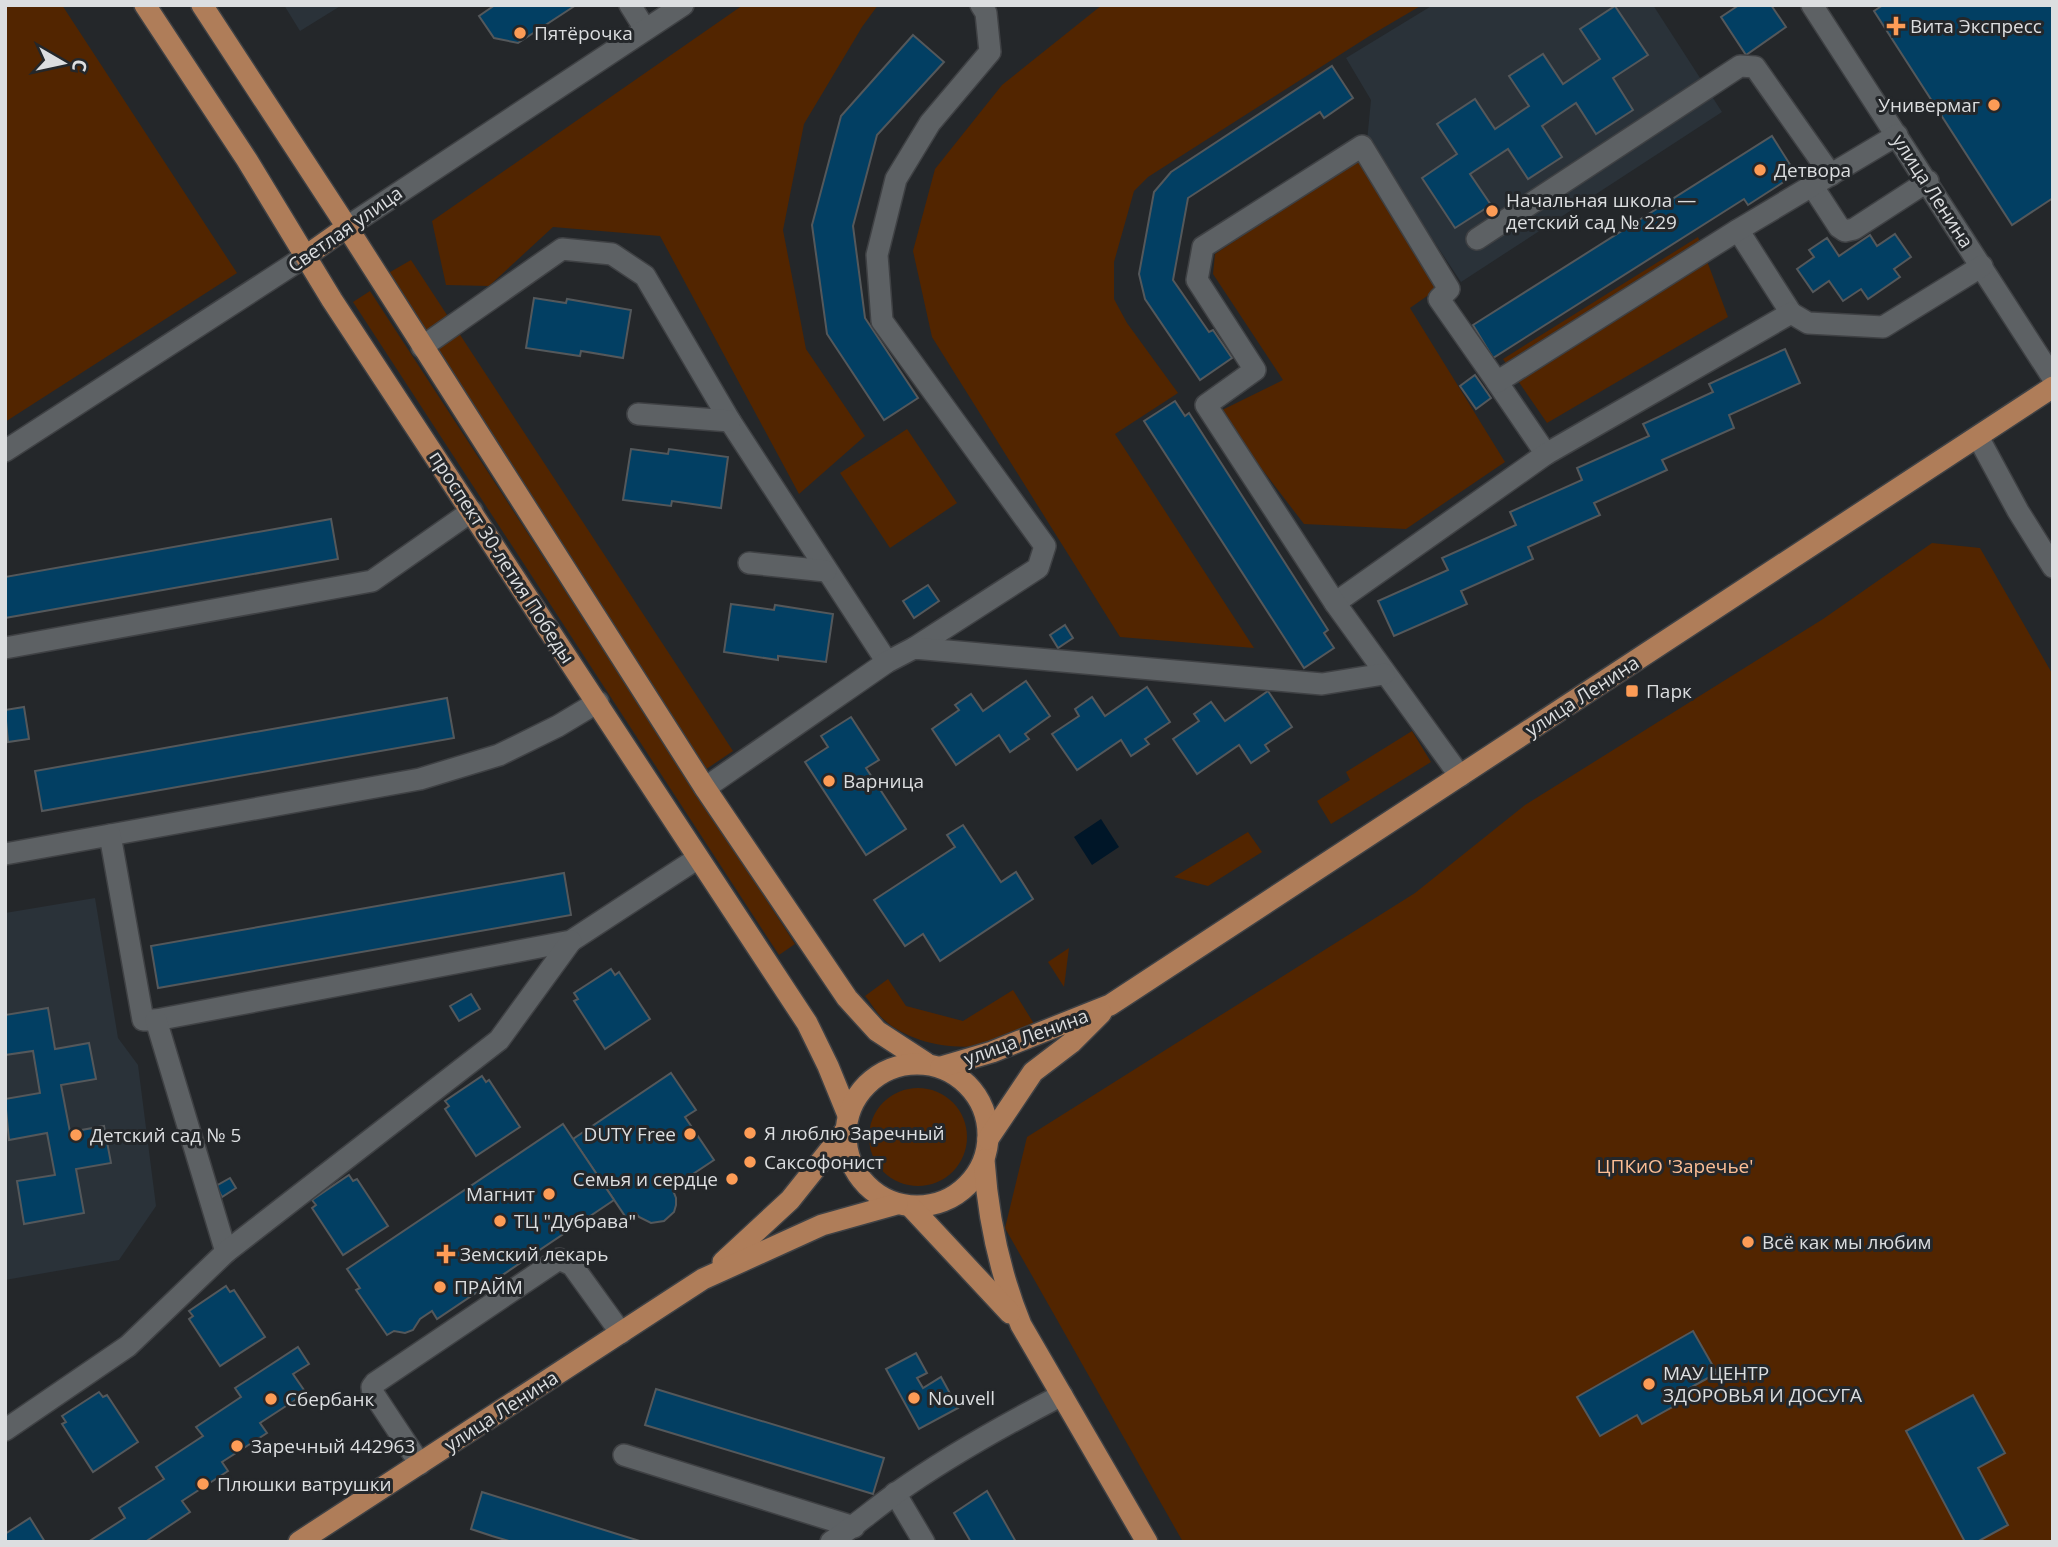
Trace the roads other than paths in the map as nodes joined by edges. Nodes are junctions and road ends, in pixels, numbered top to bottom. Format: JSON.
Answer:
{"nodes":[{"id":1,"x":145,"y":5,"type":"edge"},
{"id":2,"x":202,"y":5,"type":"edge"},
{"id":3,"x":630,"y":5,"type":"edge"},
{"id":4,"x":682,"y":5,"type":"edge"},
{"id":5,"x":981,"y":5,"type":"edge"},
{"id":6,"x":1812,"y":5,"type":"edge"},
{"id":7,"x":645,"y":29,"type":"junction"},
{"id":8,"x":1897,"y":135,"type":"junction"},
{"id":9,"x":1831,"y":175,"type":"junction"},
{"id":10,"x":1928,"y":181,"type":"junction"},
{"id":11,"x":1812,"y":187,"type":"junction"},
{"id":12,"x":347,"y":227,"type":"junction"},
{"id":13,"x":1738,"y":230,"type":"junction"},
{"id":14,"x":1477,"y":239,"type":"dead end"},
{"id":15,"x":306,"y":256,"type":"junction"},
{"id":16,"x":1982,"y":266,"type":"junction"},
{"id":17,"x":1791,"y":313,"type":"junction"},
{"id":18,"x":422,"y":347,"type":"junction"},
{"id":19,"x":2053,"y":378,"type":"edge"},
{"id":20,"x":1497,"y":382,"type":"junction"},
{"id":21,"x":2053,"y":387,"type":"edge"},
{"id":22,"x":638,"y":414,"type":"dead end"},
{"id":23,"x":730,"y":421,"type":"junction"},
{"id":24,"x":1978,"y":437,"type":"junction"},
{"id":25,"x":5,"y":451,"type":"edge"},
{"id":26,"x":1546,"y":454,"type":"junction"},
{"id":27,"x":472,"y":511,"type":"junction"},
{"id":28,"x":749,"y":564,"type":"dead end"},
{"id":29,"x":2053,"y":567,"type":"edge"},
{"id":30,"x":826,"y":571,"type":"junction"},
{"id":31,"x":1335,"y":603,"type":"junction"},
{"id":32,"x":5,"y":648,"type":"edge"},
{"id":33,"x":914,"y":648,"type":"junction"},
{"id":34,"x":887,"y":662,"type":"junction"},
{"id":35,"x":1384,"y":674,"type":"junction"},
{"id":36,"x":598,"y":702,"type":"junction"},
{"id":37,"x":1460,"y":776,"type":"junction"},
{"id":38,"x":705,"y":788,"type":"junction"},
{"id":39,"x":110,"y":835,"type":"junction"},
{"id":40,"x":5,"y":854,"type":"edge"},
{"id":41,"x":698,"y":858,"type":"junction"},
{"id":42,"x":571,"y":941,"type":"junction"},
{"id":43,"x":1110,"y":1005,"type":"junction"},
{"id":44,"x":156,"y":1020,"type":"junction"},
{"id":45,"x":933,"y":1065,"type":"junction"},
{"id":46,"x":846,"y":1123,"type":"junction"},
{"id":47,"x":988,"y":1139,"type":"junction"},
{"id":48,"x":984,"y":1160,"type":"junction"},
{"id":49,"x":904,"y":1205,"type":"junction"},
{"id":50,"x":226,"y":1252,"type":"junction"},
{"id":51,"x":703,"y":1279,"type":"junction"},
{"id":52,"x":1021,"y":1325,"type":"junction"},
{"id":53,"x":621,"y":1333,"type":"junction"},
{"id":54,"x":1062,"y":1395,"type":"junction"},
{"id":55,"x":5,"y":1430,"type":"edge"},
{"id":56,"x":624,"y":1455,"type":"dead end"},
{"id":57,"x":419,"y":1464,"type":"junction"},
{"id":58,"x":895,"y":1493,"type":"junction"},
{"id":59,"x":854,"y":1527,"type":"junction"},
{"id":60,"x":299,"y":1542,"type":"edge"},
{"id":61,"x":831,"y":1542,"type":"edge"},
{"id":62,"x":924,"y":1542,"type":"edge"},
{"id":63,"x":1147,"y":1542,"type":"edge"}],
"edges":[{"from":1,"to":15,"type":"main road","name":"проспект 30-летия Победы"},
{"from":2,"to":12,"type":"main road"},
{"from":3,"to":7,"type":"street"},
{"from":4,"to":7,"type":"street","name":"Светлая улица"},
{"from":5,"to":33,"type":"street"},
{"from":6,"to":8,"type":"street","name":"улица Ленина"},
{"from":7,"to":12,"type":"street","name":"Светлая улица"},
{"from":8,"to":9,"type":"street"},
{"from":8,"to":10,"type":"street","name":"улица Ленина"},
{"from":9,"to":11,"type":"street"},
{"from":9,"to":14,"type":"street"},
{"from":10,"to":11,"type":"street"},
{"from":10,"to":16,"type":"street","name":"улица Ленина"},
{"from":11,"to":13,"type":"street"},
{"from":12,"to":15,"type":"main road","name":"Светлая улица"},
{"from":12,"to":18,"type":"main road"},
{"from":13,"to":17,"type":"street"},
{"from":13,"to":20,"type":"street"},
{"from":15,"to":25,"type":"street","name":"Светлая улица"},
{"from":15,"to":27,"type":"main road","name":"проспект 30-летия Победы"},
{"from":16,"to":17,"type":"street"},
{"from":16,"to":19,"type":"street","name":"улица Ленина"},
{"from":17,"to":26,"type":"street"},
{"from":18,"to":23,"type":"street"},
{"from":18,"to":38,"type":"main road"},
{"from":20,"to":26,"type":"street"},
{"from":20,"to":31,"type":"street"},
{"from":21,"to":24,"type":"main road","name":"улица Ленина"},
{"from":22,"to":23,"type":"street"},
{"from":23,"to":30,"type":"street"},
{"from":24,"to":29,"type":"street"},
{"from":24,"to":37,"type":"main road","name":"улица Ленина"},
{"from":26,"to":31,"type":"street"},
{"from":27,"to":32,"type":"street"},
{"from":27,"to":36,"type":"main road","name":"проспект 30-летия Победы"},
{"from":28,"to":30,"type":"street"},
{"from":30,"to":34,"type":"street"},
{"from":31,"to":35,"type":"street"},
{"from":33,"to":34,"type":"street"},
{"from":33,"to":35,"type":"street"},
{"from":34,"to":38,"type":"street"},
{"from":35,"to":37,"type":"street"},
{"from":36,"to":39,"type":"street"},
{"from":36,"to":41,"type":"main road","name":"проспект 30-летия Победы"},
{"from":37,"to":43,"type":"main road","name":"улица Ленина"},
{"from":38,"to":45,"type":"main road"},
{"from":39,"to":40,"type":"street"},
{"from":39,"to":44,"type":"street"},
{"from":41,"to":42,"type":"street"},
{"from":41,"to":46,"type":"main road","name":"проспект 30-летия Победы"},
{"from":42,"to":44,"type":"street"},
{"from":42,"to":50,"type":"street"},
{"from":43,"to":45,"type":"main road","name":"улица Ленина"},
{"from":43,"to":47,"type":"main road","name":"улица Ленина"},
{"from":44,"to":50,"type":"street"},
{"from":45,"to":46,"type":"main road"},
{"from":45,"to":47,"type":"main road"},
{"from":46,"to":49,"type":"main road"},
{"from":46,"to":51,"type":"main road","name":"улица Ленина"},
{"from":47,"to":48,"type":"main road"},
{"from":48,"to":49,"type":"main road"},
{"from":48,"to":52,"type":"main road"},
{"from":49,"to":51,"type":"main road","name":"улица Ленина"},
{"from":49,"to":52,"type":"main road"},
{"from":50,"to":55,"type":"street"},
{"from":51,"to":53,"type":"main road","name":"улица Ленина"},
{"from":52,"to":54,"type":"main road"},
{"from":53,"to":57,"type":"main road","name":"улица Ленина"},
{"from":53,"to":57,"type":"street"},
{"from":54,"to":58,"type":"street"},
{"from":54,"to":63,"type":"main road"},
{"from":56,"to":59,"type":"street"},
{"from":57,"to":60,"type":"main road","name":"улица Ленина"},
{"from":58,"to":59,"type":"street"},
{"from":58,"to":62,"type":"street"},
{"from":59,"to":61,"type":"street"}]}
